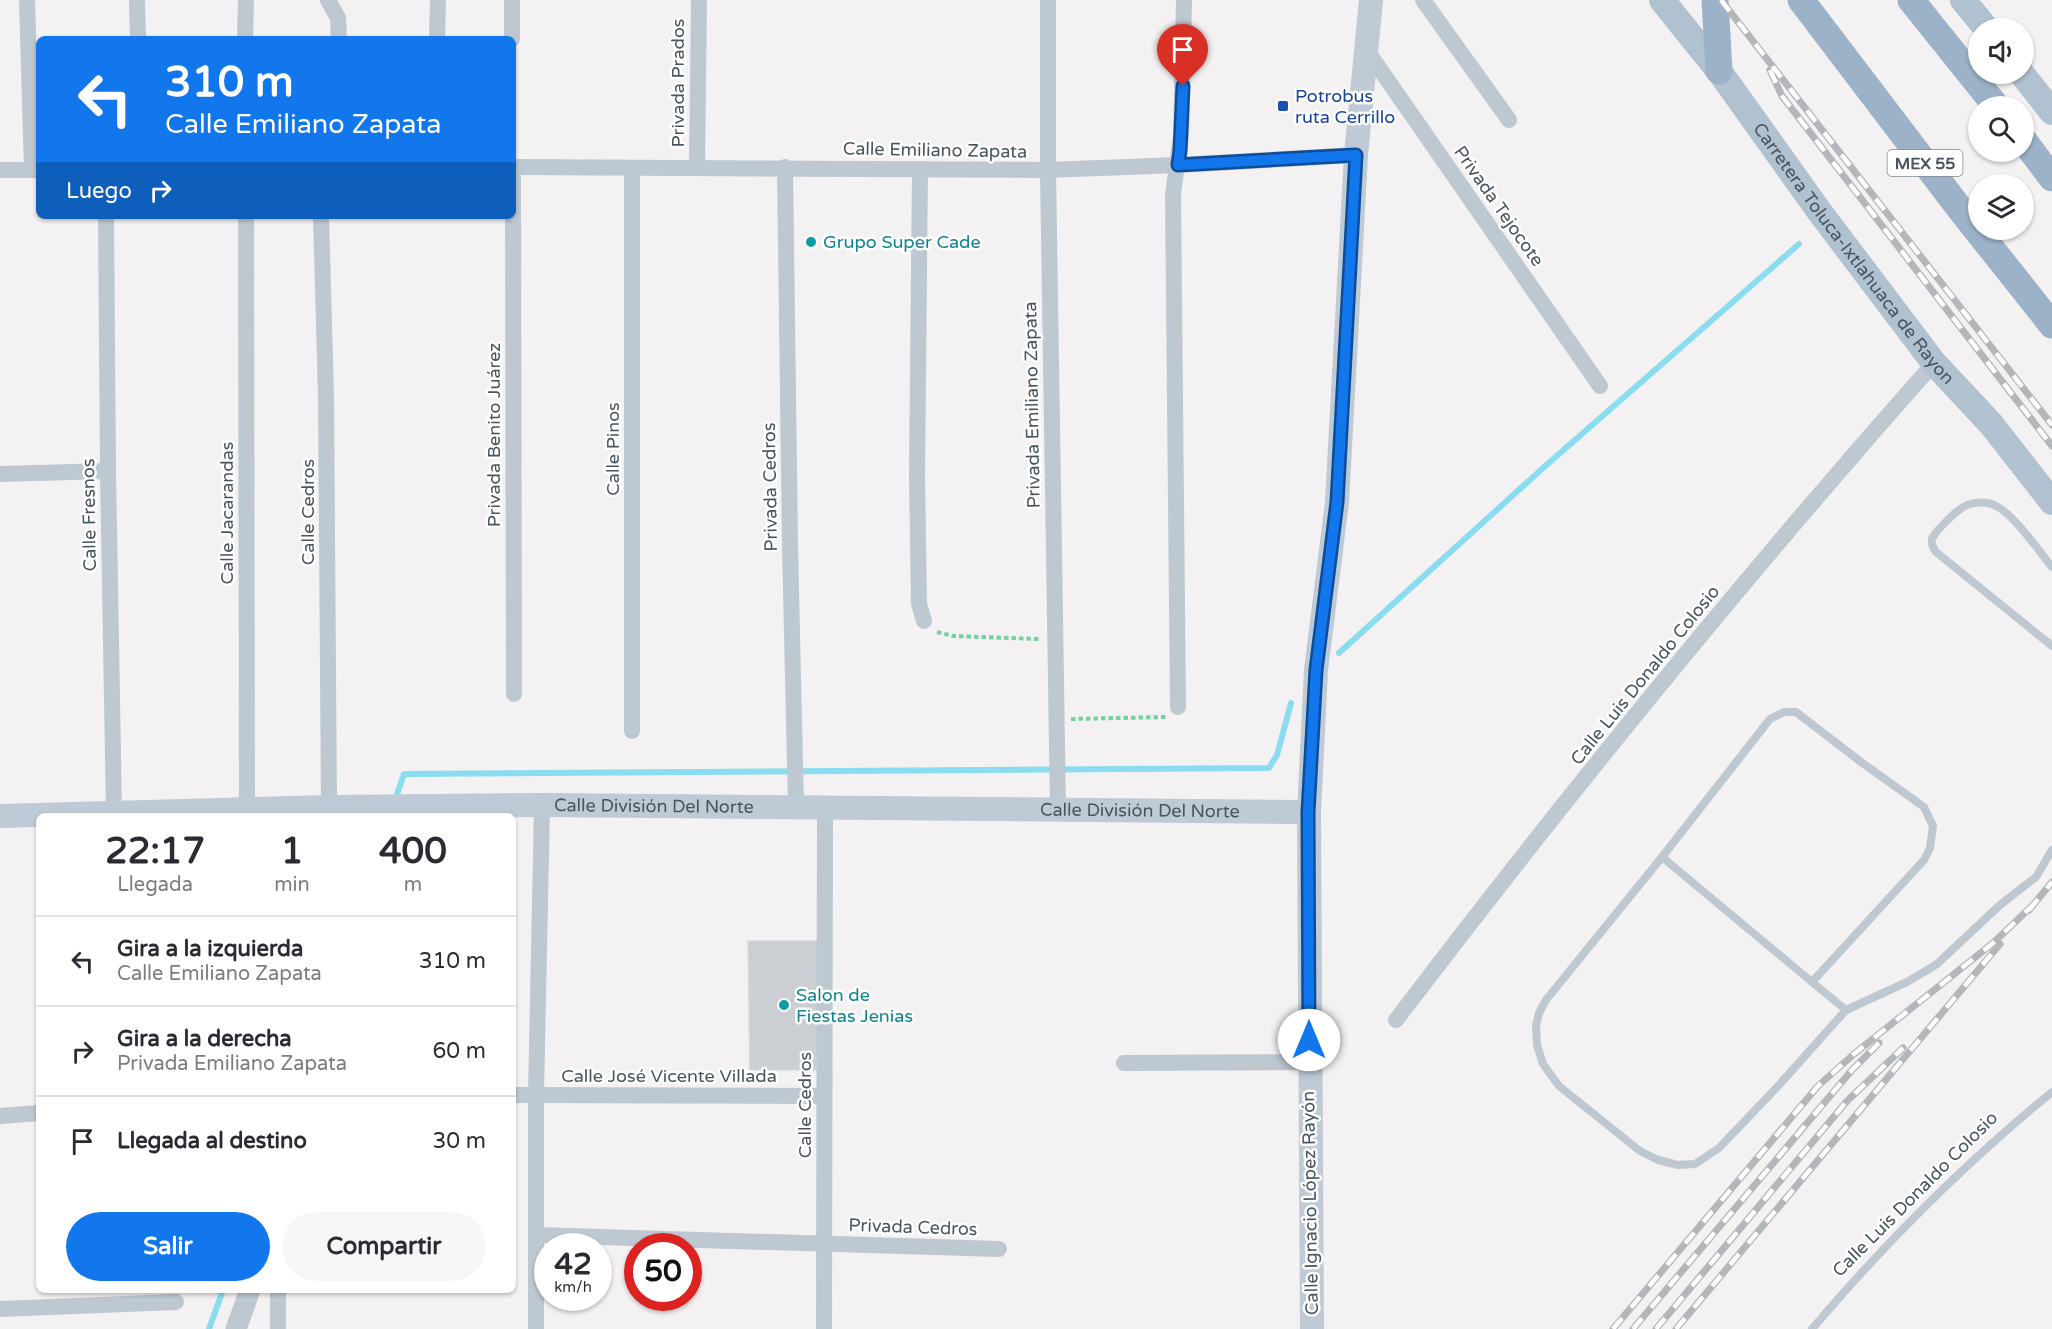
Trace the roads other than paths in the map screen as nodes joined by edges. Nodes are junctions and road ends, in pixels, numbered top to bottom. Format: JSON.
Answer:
{"nodes":[{"id":1,"x":27,"y":0,"type":"edge"},
{"id":2,"x":137,"y":0,"type":"edge"},
{"id":3,"x":246,"y":0,"type":"edge"},
{"id":4,"x":327,"y":0,"type":"edge"},
{"id":5,"x":438,"y":0,"type":"edge"},
{"id":6,"x":512,"y":0,"type":"edge"},
{"id":7,"x":699,"y":0,"type":"edge"},
{"id":8,"x":1048,"y":0,"type":"edge"},
{"id":9,"x":1184,"y":0,"type":"edge"},
{"id":10,"x":1371,"y":0,"type":"edge"},
{"id":11,"x":1423,"y":0,"type":"edge"},
{"id":12,"x":1662,"y":0,"type":"edge"},
{"id":13,"x":1715,"y":0,"type":"edge"},
{"id":14,"x":1801,"y":0,"type":"edge"},
{"id":15,"x":1911,"y":0,"type":"edge"},
{"id":16,"x":1963,"y":0,"type":"edge"},
{"id":17,"x":1978,"y":18,"type":"edge"},
{"id":18,"x":138,"y":36,"type":"edge"},
{"id":19,"x":245,"y":36,"type":"edge"},
{"id":20,"x":339,"y":36,"type":"edge"},
{"id":21,"x":437,"y":36,"type":"edge"},
{"id":22,"x":512,"y":36,"type":"edge"},
{"id":23,"x":1366,"y":49,"type":"junction"},
{"id":24,"x":1719,"y":71,"type":"junction"},
{"id":25,"x":2030,"y":84,"type":"edge"},
{"id":26,"x":1988,"y":96,"type":"edge"},
{"id":27,"x":2052,"y":112,"type":"edge"},
{"id":28,"x":1509,"y":120,"type":"dead end"},
{"id":29,"x":2034,"y":154,"type":"edge"},
{"id":30,"x":1356,"y":155,"type":"junction"},
{"id":31,"x":1178,"y":165,"type":"junction"},
{"id":32,"x":516,"y":167,"type":"edge"},
{"id":33,"x":697,"y":167,"type":"junction"},
{"id":34,"x":785,"y":167,"type":"junction"},
{"id":35,"x":633,"y":168,"type":"junction"},
{"id":36,"x":0,"y":170,"type":"edge"},
{"id":37,"x":36,"y":170,"type":"edge"},
{"id":38,"x":920,"y":170,"type":"junction"},
{"id":39,"x":1048,"y":170,"type":"junction"},
{"id":40,"x":2052,"y":178,"type":"edge"},
{"id":41,"x":106,"y":219,"type":"edge"},
{"id":42,"x":246,"y":219,"type":"edge"},
{"id":43,"x":321,"y":219,"type":"edge"},
{"id":44,"x":513,"y":219,"type":"edge"},
{"id":45,"x":2052,"y":325,"type":"edge"},
{"id":46,"x":1934,"y":363,"type":"junction"},
{"id":47,"x":1599,"y":386,"type":"dead end"},
{"id":48,"x":108,"y":471,"type":"junction"},
{"id":49,"x":0,"y":474,"type":"edge"},
{"id":50,"x":2052,"y":502,"type":"edge"},
{"id":51,"x":2052,"y":567,"type":"edge"},
{"id":52,"x":924,"y":621,"type":"road end"},
{"id":53,"x":2052,"y":646,"type":"edge"},
{"id":54,"x":514,"y":694,"type":"dead end"},
{"id":55,"x":1178,"y":707,"type":"road end"},
{"id":56,"x":632,"y":731,"type":"dead end"},
{"id":57,"x":1058,"y":798,"type":"junction"},
{"id":58,"x":796,"y":799,"type":"junction"},
{"id":59,"x":542,"y":805,"type":"junction"},
{"id":60,"x":329,"y":807,"type":"junction"},
{"id":61,"x":825,"y":808,"type":"junction"},
{"id":62,"x":419,"y":810,"type":"edge"},
{"id":63,"x":247,"y":811,"type":"junction"},
{"id":64,"x":1308,"y":812,"type":"junction"},
{"id":65,"x":114,"y":813,"type":"joint"},
{"id":66,"x":36,"y":815,"type":"edge"},
{"id":67,"x":0,"y":816,"type":"edge"},
{"id":68,"x":2052,"y":850,"type":"edge"},
{"id":69,"x":1662,"y":857,"type":"junction"},
{"id":70,"x":1812,"y":982,"type":"junction"},
{"id":71,"x":1846,"y":1010,"type":"junction"},
{"id":72,"x":1396,"y":1020,"type":"dead end"},
{"id":73,"x":1309,"y":1062,"type":"junction"},
{"id":74,"x":1124,"y":1063,"type":"dead end"},
{"id":75,"x":2052,"y":1092,"type":"edge"},
{"id":76,"x":516,"y":1095,"type":"edge"},
{"id":77,"x":536,"y":1095,"type":"junction"},
{"id":78,"x":824,"y":1096,"type":"junction"},
{"id":79,"x":36,"y":1113,"type":"edge"},
{"id":80,"x":0,"y":1116,"type":"edge"},
{"id":81,"x":536,"y":1233,"type":"edge"},
{"id":82,"x":612,"y":1237,"type":"edge"},
{"id":83,"x":825,"y":1244,"type":"junction"},
{"id":84,"x":999,"y":1250,"type":"dead end"},
{"id":85,"x":249,"y":1293,"type":"edge"},
{"id":86,"x":278,"y":1293,"type":"edge"},
{"id":87,"x":176,"y":1302,"type":"dead end"},
{"id":88,"x":0,"y":1310,"type":"edge"},
{"id":89,"x":536,"y":1311,"type":"edge"},
{"id":90,"x":236,"y":1329,"type":"edge"},
{"id":91,"x":278,"y":1329,"type":"edge"},
{"id":92,"x":536,"y":1329,"type":"edge"},
{"id":93,"x":824,"y":1329,"type":"edge"},
{"id":94,"x":1312,"y":1329,"type":"edge"},
{"id":95,"x":1812,"y":1329,"type":"edge"}],
"edges":[{"from":1,"to":37,"type":"street"},
{"from":2,"to":18,"type":"street"},
{"from":3,"to":19,"type":"street"},
{"from":4,"to":20,"type":"street"},
{"from":5,"to":21,"type":"street"},
{"from":6,"to":22,"type":"street"},
{"from":7,"to":33,"type":"street","name":"Privada Prados"},
{"from":8,"to":39,"type":"street","name":"Privada Emiliano Zapata"},
{"from":9,"to":31,"type":"street"},
{"from":10,"to":23,"type":"main road","name":"Calle Ignacio López Rayón"},
{"from":11,"to":28,"type":"street"},
{"from":12,"to":24,"type":"main road","name":"Carretera Toluca-Ixtlahuaca de Rayon"},
{"from":13,"to":24,"type":"highway"},
{"from":14,"to":45,"type":"highway","number":"MEX 55"},
{"from":15,"to":26,"type":"highway"},
{"from":16,"to":17,"type":"main road"},
{"from":23,"to":30,"type":"main road","name":"Calle Ignacio López Rayón"},
{"from":23,"to":47,"type":"street","name":"Privada Tejocote"},
{"from":24,"to":46,"type":"main road","name":"Carretera Toluca-Ixtlahuaca de Rayon"},
{"from":25,"to":27,"type":"main road"},
{"from":29,"to":40,"type":"highway"},
{"from":30,"to":31,"type":"street","name":"Calle Emiliano Zapata"},
{"from":30,"to":64,"type":"main road","name":"Calle Ignacio López Rayón"},
{"from":31,"to":39,"type":"street","name":"Calle Emiliano Zapata"},
{"from":31,"to":55,"type":"street"},
{"from":32,"to":35,"type":"street","name":"Calle Emiliano Zapata"},
{"from":33,"to":34,"type":"street","name":"Calle Emiliano Zapata"},
{"from":33,"to":35,"type":"street","name":"Calle Emiliano Zapata"},
{"from":34,"to":38,"type":"street","name":"Calle Emiliano Zapata"},
{"from":34,"to":58,"type":"street","name":"Privada Cedros"},
{"from":35,"to":56,"type":"street","name":"Calle Pinos"},
{"from":36,"to":37,"type":"street"},
{"from":38,"to":39,"type":"street","name":"Calle Emiliano Zapata"},
{"from":38,"to":52,"type":"street"},
{"from":39,"to":57,"type":"street","name":"Privada Emiliano Zapata"},
{"from":41,"to":48,"type":"street","name":"Calle Fresnos"},
{"from":42,"to":63,"type":"street","name":"Calle Jacarandas"},
{"from":43,"to":60,"type":"street","name":"Calle Cedros"},
{"from":44,"to":54,"type":"street","name":"Privada Benito Juárez"},
{"from":46,"to":50,"type":"main road","name":"Carretera Toluca-Ixtlahuaca de Rayon"},
{"from":46,"to":72,"type":"street","name":"Calle Luis Donaldo Colosio"},
{"from":48,"to":49,"type":"street"},
{"from":48,"to":65,"type":"street","name":"Calle Fresnos"},
{"from":51,"to":53,"type":"lane"},
{"from":57,"to":61,"type":"main road","name":"Calle División Del Norte"},
{"from":57,"to":64,"type":"main road","name":"Calle División Del Norte"},
{"from":58,"to":59,"type":"main road","name":"Calle División Del Norte"},
{"from":58,"to":61,"type":"main road","name":"Calle División Del Norte"},
{"from":59,"to":62,"type":"main road","name":"Calle División Del Norte"},
{"from":59,"to":77,"type":"street"},
{"from":60,"to":62,"type":"main road","name":"Calle División Del Norte"},
{"from":60,"to":63,"type":"main road","name":"Calle División Del Norte"},
{"from":61,"to":78,"type":"street","name":"Calle Cedros"},
{"from":63,"to":65,"type":"main road","name":"Calle División Del Norte"},
{"from":64,"to":73,"type":"main road","name":"Calle Ignacio López Rayón"},
{"from":66,"to":67,"type":"main road","name":"Calle División Del Norte"},
{"from":68,"to":71,"type":"lane"},
{"from":69,"to":70,"type":"lane"},
{"from":69,"to":70,"type":"lane"},
{"from":69,"to":71,"type":"lane"},
{"from":70,"to":71,"type":"lane"},
{"from":73,"to":74,"type":"street"},
{"from":73,"to":94,"type":"main road","name":"Calle Ignacio López Rayón"},
{"from":75,"to":95,"type":"lane","name":"Calle Luis Donaldo Colosio"},
{"from":76,"to":77,"type":"street","name":"Calle José Vicente Villada"},
{"from":77,"to":78,"type":"street","name":"Calle José Vicente Villada"},
{"from":77,"to":81,"type":"street"},
{"from":78,"to":83,"type":"street","name":"Calle Cedros"},
{"from":79,"to":80,"type":"street"},
{"from":82,"to":83,"type":"street","name":"Privada Cedros"},
{"from":83,"to":84,"type":"street","name":"Privada Cedros"},
{"from":83,"to":93,"type":"street","name":"Calle Cedros"},
{"from":85,"to":90,"type":"street"},
{"from":86,"to":91,"type":"street"},
{"from":87,"to":88,"type":"street"},
{"from":89,"to":92,"type":"street"}]}
